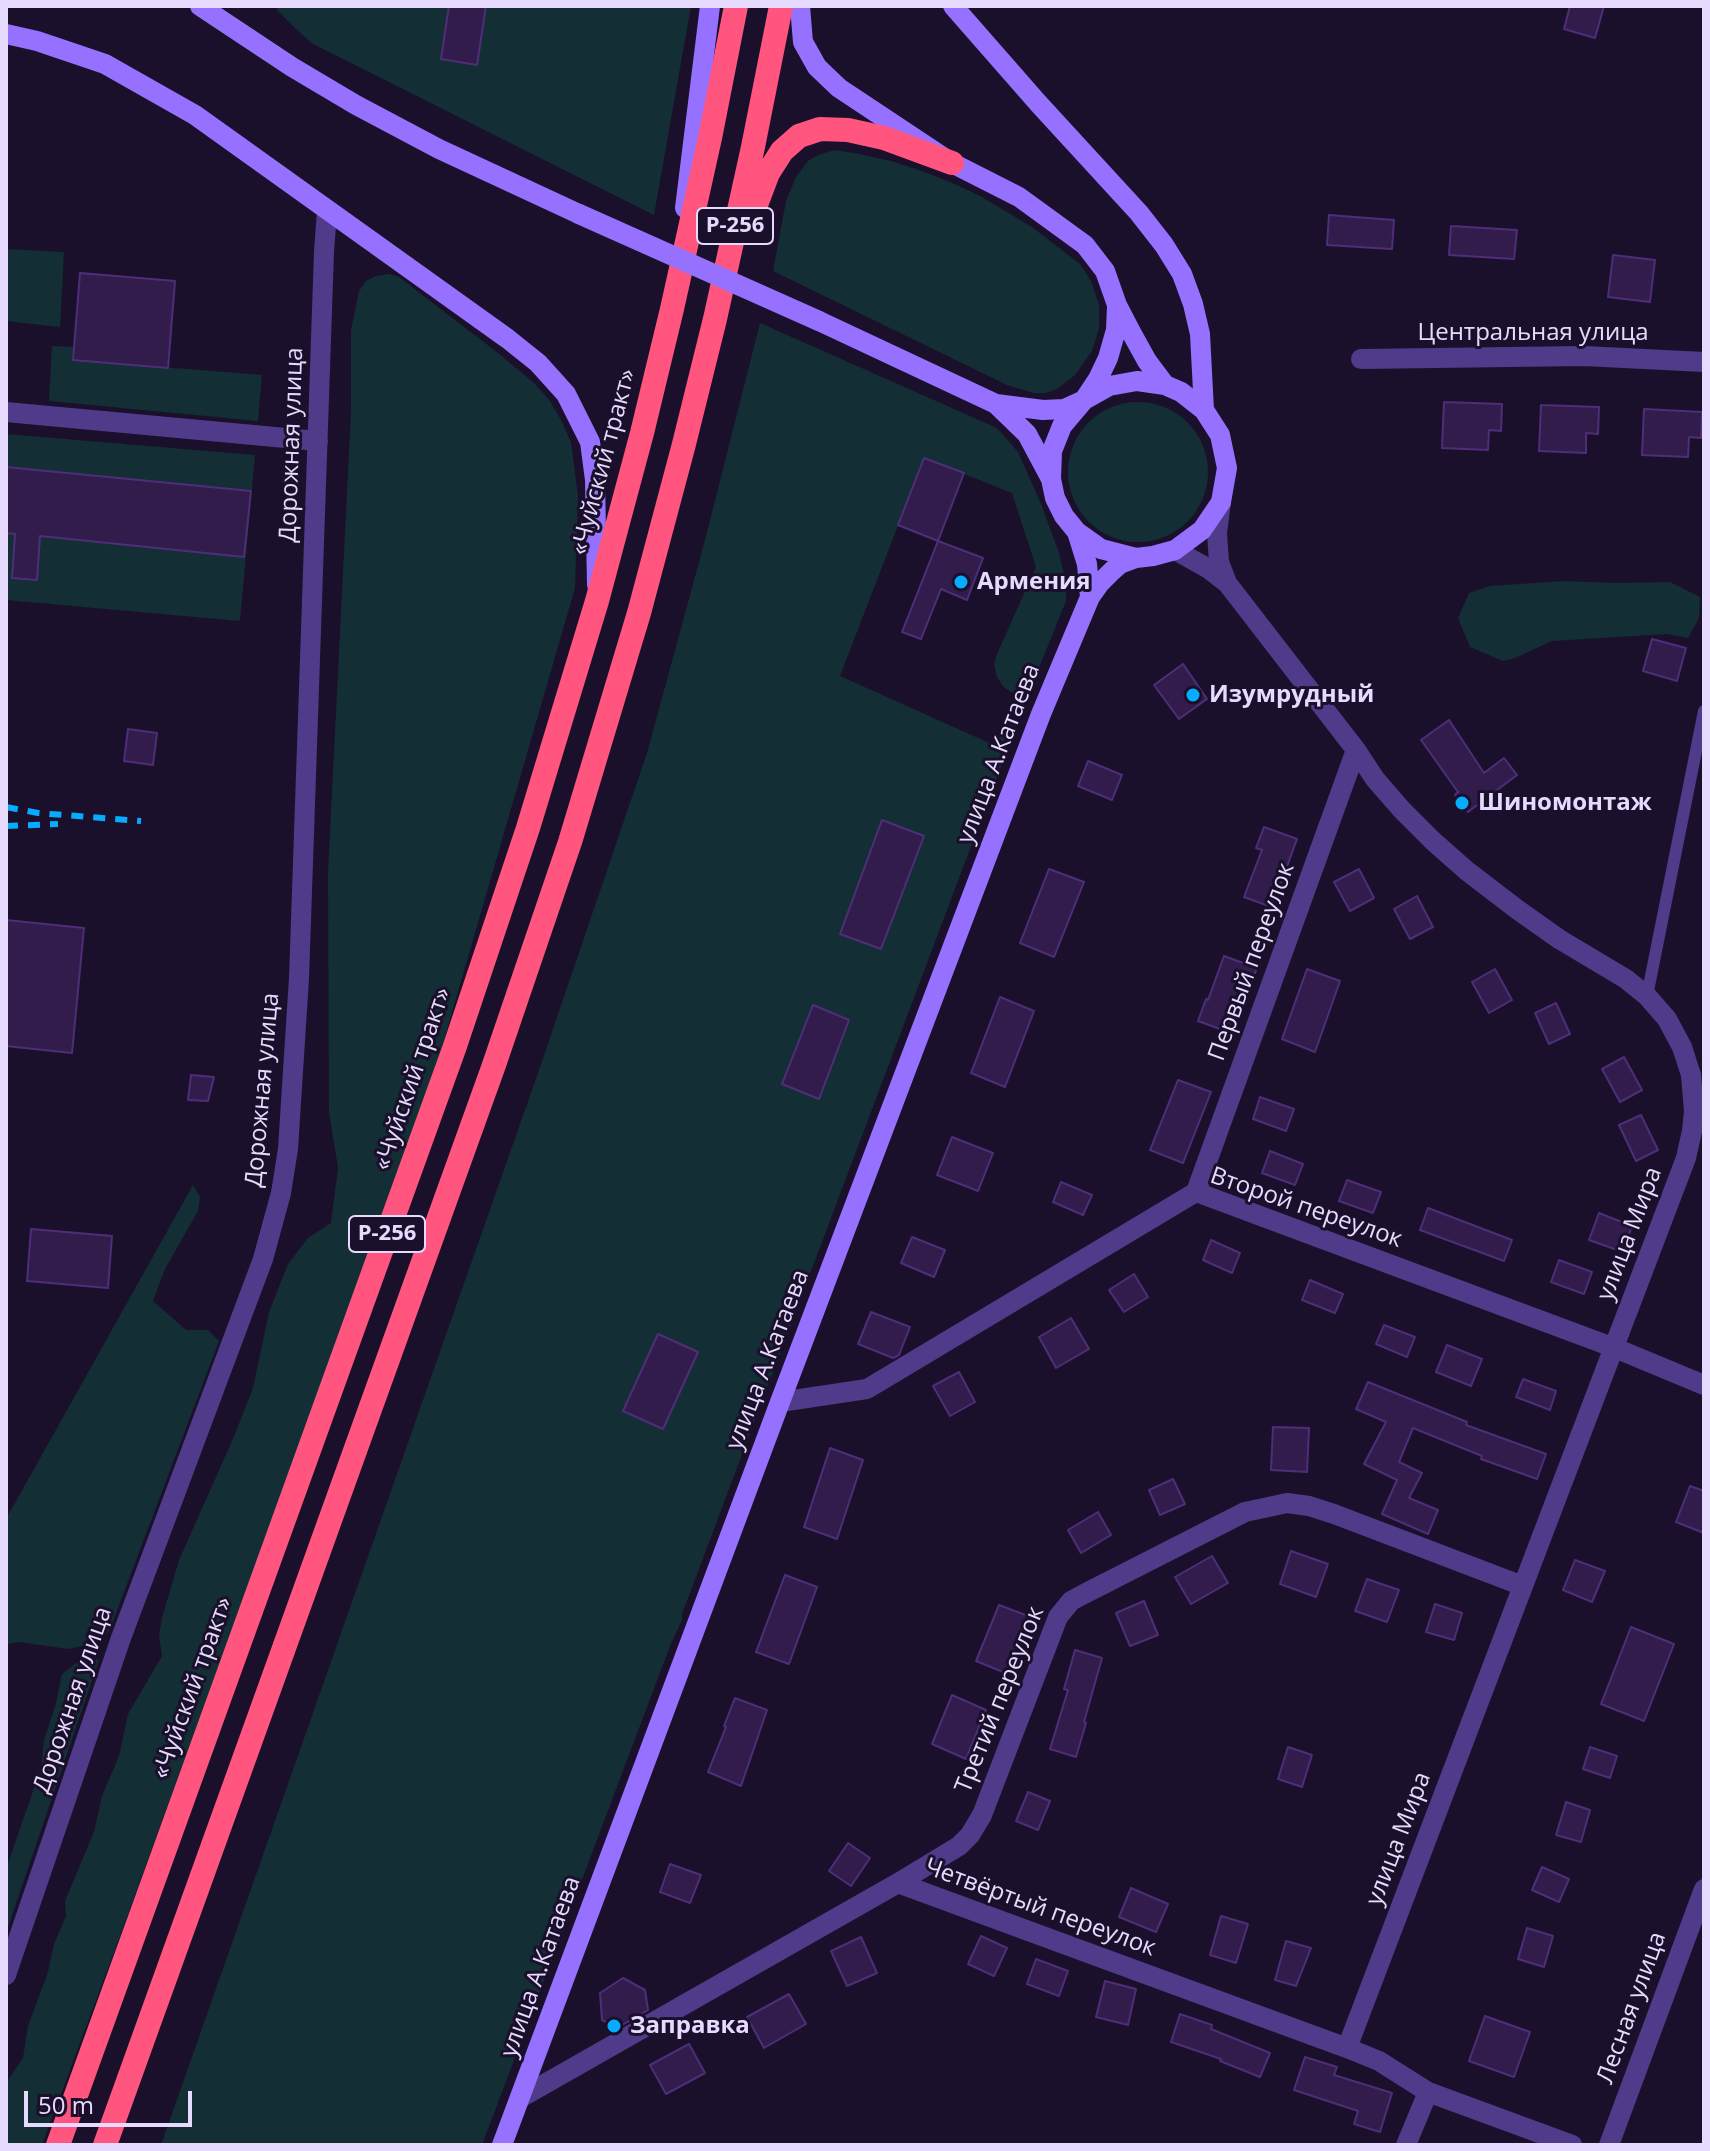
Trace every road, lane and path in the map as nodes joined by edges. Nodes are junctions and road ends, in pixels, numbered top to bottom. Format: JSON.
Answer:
{"nodes":[{"id":1,"x":200,"y":6,"type":"edge"},
{"id":2,"x":229,"y":6,"type":"edge"},
{"id":3,"x":710,"y":6,"type":"edge"},
{"id":4,"x":736,"y":6,"type":"edge"},
{"id":5,"x":781,"y":6,"type":"edge"},
{"id":6,"x":800,"y":6,"type":"edge"},
{"id":7,"x":953,"y":6,"type":"edge"},
{"id":8,"x":236,"y":31,"type":"junction"},
{"id":9,"x":6,"y":34,"type":"edge"},
{"id":10,"x":952,"y":163,"type":"junction"},
{"id":11,"x":327,"y":211,"type":"junction"},
{"id":12,"x":1117,"y":305,"type":"junction"},
{"id":13,"x":672,"y":309,"type":"junction"},
{"id":14,"x":715,"y":319,"type":"junction"},
{"id":15,"x":1361,"y":359,"type":"dead end"},
{"id":16,"x":1704,"y":362,"type":"edge"},
{"id":17,"x":1165,"y":385,"type":"junction"},
{"id":18,"x":1084,"y":400,"type":"junction"},
{"id":19,"x":996,"y":404,"type":"junction"},
{"id":20,"x":1204,"y":410,"type":"junction"},
{"id":21,"x":6,"y":412,"type":"edge"},
{"id":22,"x":318,"y":441,"type":"junction"},
{"id":23,"x":1051,"y":479,"type":"junction"},
{"id":24,"x":1221,"y":502,"type":"junction"},
{"id":25,"x":1077,"y":532,"type":"junction"},
{"id":26,"x":1175,"y":550,"type":"junction"},
{"id":27,"x":1136,"y":558,"type":"junction"},
{"id":28,"x":1227,"y":583,"type":"junction"},
{"id":29,"x":1090,"y":597,"type":"junction"},
{"id":30,"x":597,"y":601,"type":"junction"},
{"id":31,"x":1704,"y":711,"type":"edge"},
{"id":32,"x":1356,"y":750,"type":"junction"},
{"id":33,"x":1647,"y":996,"type":"junction"},
{"id":34,"x":1699,"y":1108,"type":"edge"},
{"id":35,"x":1196,"y":1192,"type":"junction"},
{"id":36,"x":1615,"y":1348,"type":"junction"},
{"id":37,"x":1704,"y":1385,"type":"edge"},
{"id":38,"x":780,"y":1402,"type":"junction"},
{"id":39,"x":1523,"y":1586,"type":"junction"},
{"id":40,"x":898,"y":1883,"type":"junction"},
{"id":41,"x":1704,"y":1889,"type":"edge"},
{"id":42,"x":6,"y":1975,"type":"edge"},
{"id":43,"x":1347,"y":2048,"type":"junction"},
{"id":44,"x":1428,"y":2092,"type":"junction"},
{"id":45,"x":520,"y":2098,"type":"junction"},
{"id":46,"x":1565,"y":2144,"type":"edge"},
{"id":47,"x":58,"y":2145,"type":"edge"},
{"id":48,"x":105,"y":2145,"type":"edge"},
{"id":49,"x":502,"y":2145,"type":"edge"},
{"id":50,"x":1406,"y":2145,"type":"edge"},
{"id":51,"x":1609,"y":2145,"type":"edge"}],
"edges":[{"from":1,"to":8,"type":"street"},
{"from":2,"to":8,"type":"street"},
{"from":3,"to":13,"type":"street"},
{"from":4,"to":13,"type":"highway","name":"«Чуйский тракт»","number":"Р-256"},
{"from":5,"to":14,"type":"highway","number":"Р-256"},
{"from":6,"to":10,"type":"street"},
{"from":7,"to":20,"type":"street"},
{"from":8,"to":19,"type":"street","bridge":true},
{"from":9,"to":11,"type":"street"},
{"from":10,"to":12,"type":"street"},
{"from":10,"to":14,"type":"highway"},
{"from":11,"to":22,"type":"street","name":"Дорожная улица"},
{"from":11,"to":30,"type":"street"},
{"from":12,"to":17,"type":"street"},
{"from":12,"to":18,"type":"street"},
{"from":13,"to":30,"type":"highway","name":"«Чуйский тракт»","number":"Р-256"},
{"from":14,"to":48,"type":"highway","number":"Р-256"},
{"from":15,"to":16,"type":"street","name":"Центральная улица"},
{"from":17,"to":18,"type":"street"},
{"from":17,"to":20,"type":"street"},
{"from":18,"to":19,"type":"street"},
{"from":18,"to":23,"type":"street"},
{"from":19,"to":23,"type":"street"},
{"from":20,"to":24,"type":"street"},
{"from":21,"to":22,"type":"street"},
{"from":22,"to":42,"type":"street","name":"Дорожная улица"},
{"from":23,"to":25,"type":"street"},
{"from":24,"to":26,"type":"street"},
{"from":24,"to":28,"type":"street","name":"улица Мира"},
{"from":25,"to":27,"type":"street"},
{"from":25,"to":29,"type":"street"},
{"from":26,"to":27,"type":"street"},
{"from":26,"to":28,"type":"street","name":"улица Мира"},
{"from":27,"to":29,"type":"street"},
{"from":28,"to":32,"type":"street","name":"улица Мира"},
{"from":29,"to":38,"type":"street","name":"улица А.Катаева"},
{"from":30,"to":47,"type":"highway","name":"«Чуйский тракт»","number":"Р-256"},
{"from":31,"to":33,"type":"lane"},
{"from":32,"to":33,"type":"street","name":"улица Мира"},
{"from":32,"to":35,"type":"street","name":"Первый переулок"},
{"from":33,"to":34,"type":"street","name":"улица Мира"},
{"from":34,"to":36,"type":"street","name":"улица Мира"},
{"from":35,"to":36,"type":"street","name":"Второй переулок"},
{"from":35,"to":38,"type":"street","name":"Второй переулок"},
{"from":36,"to":37,"type":"street","name":"Второй переулок"},
{"from":36,"to":39,"type":"street","name":"улица Мира"},
{"from":38,"to":45,"type":"street","name":"улица А.Катаева"},
{"from":39,"to":40,"type":"street","name":"Третий переулок"},
{"from":39,"to":43,"type":"street","name":"улица Мира"},
{"from":40,"to":43,"type":"street","name":"Четвёртый переулок"},
{"from":40,"to":45,"type":"street","name":"Четвёртый переулок"},
{"from":41,"to":51,"type":"street","name":"Лесная улица"},
{"from":43,"to":44,"type":"street","name":"Четвёртый переулок"},
{"from":44,"to":46,"type":"street","name":"Четвёртый переулок"},
{"from":44,"to":50,"type":"street"},
{"from":45,"to":49,"type":"street","name":"улица А.Катаева"}]}
